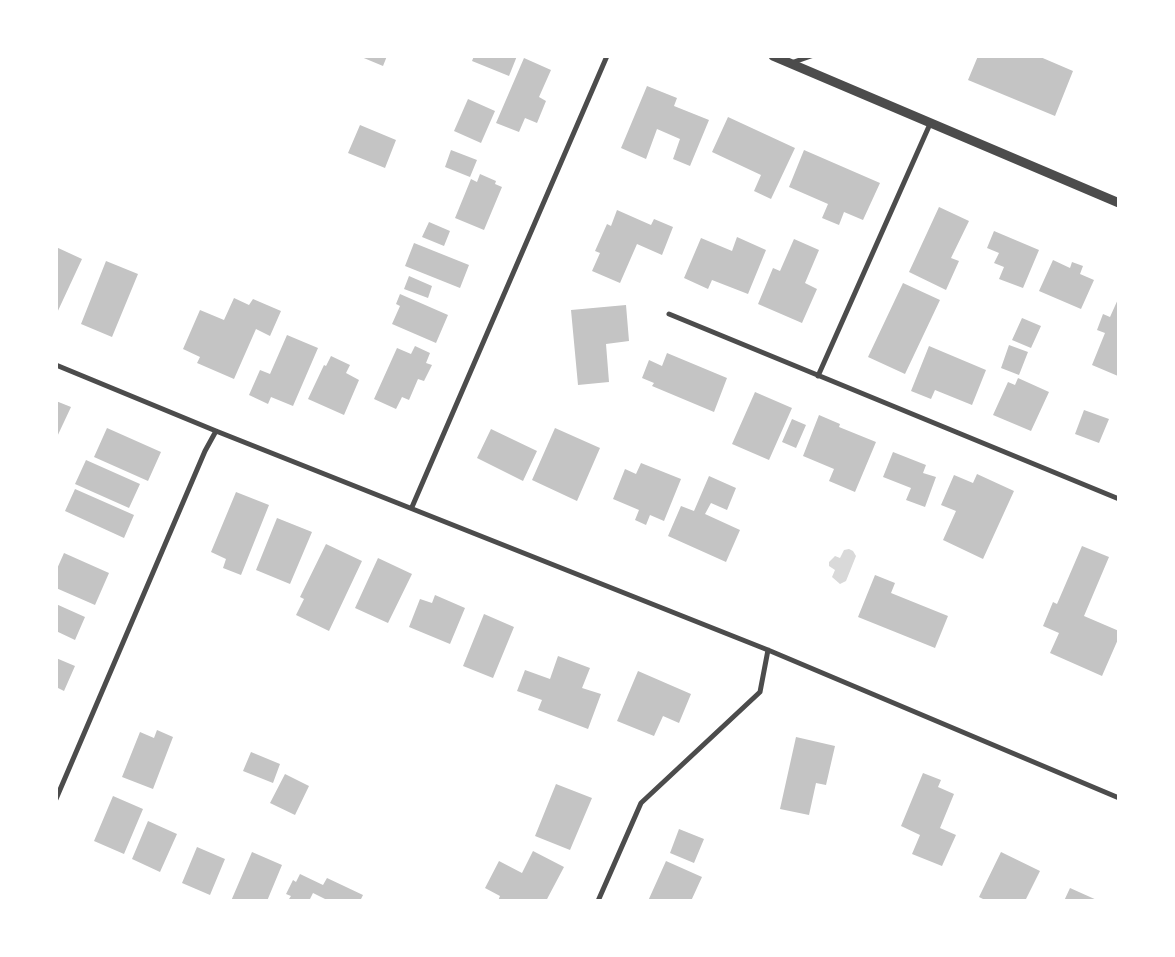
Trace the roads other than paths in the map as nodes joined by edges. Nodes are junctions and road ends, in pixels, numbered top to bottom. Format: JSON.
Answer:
{"nodes":[{"id":1,"x":607,"y":56,"type":"edge"},
{"id":2,"x":773,"y":56,"type":"edge"},
{"id":3,"x":811,"y":56,"type":"edge"},
{"id":4,"x":790,"y":64,"type":"junction"},
{"id":5,"x":930,"y":124,"type":"junction"},
{"id":6,"x":1119,"y":203,"type":"edge"},
{"id":7,"x":669,"y":314,"type":"dead end"},
{"id":8,"x":56,"y":365,"type":"edge"},
{"id":9,"x":818,"y":376,"type":"junction"},
{"id":10,"x":216,"y":431,"type":"junction"},
{"id":11,"x":1119,"y":499,"type":"edge"},
{"id":12,"x":412,"y":507,"type":"junction"},
{"id":13,"x":768,"y":650,"type":"junction"},
{"id":14,"x":1119,"y":798,"type":"edge"},
{"id":15,"x":56,"y":799,"type":"edge"},
{"id":16,"x":598,"y":901,"type":"edge"}],
"edges":[{"from":1,"to":12,"type":"street"},
{"from":2,"to":4,"type":"street"},
{"from":3,"to":4,"type":"street"},
{"from":4,"to":5,"type":"street"},
{"from":5,"to":6,"type":"street"},
{"from":5,"to":9,"type":"street"},
{"from":7,"to":9,"type":"street"},
{"from":8,"to":10,"type":"street"},
{"from":9,"to":11,"type":"street"},
{"from":10,"to":12,"type":"street"},
{"from":10,"to":15,"type":"street"},
{"from":12,"to":13,"type":"street"},
{"from":13,"to":14,"type":"street"},
{"from":13,"to":16,"type":"street"}]}
